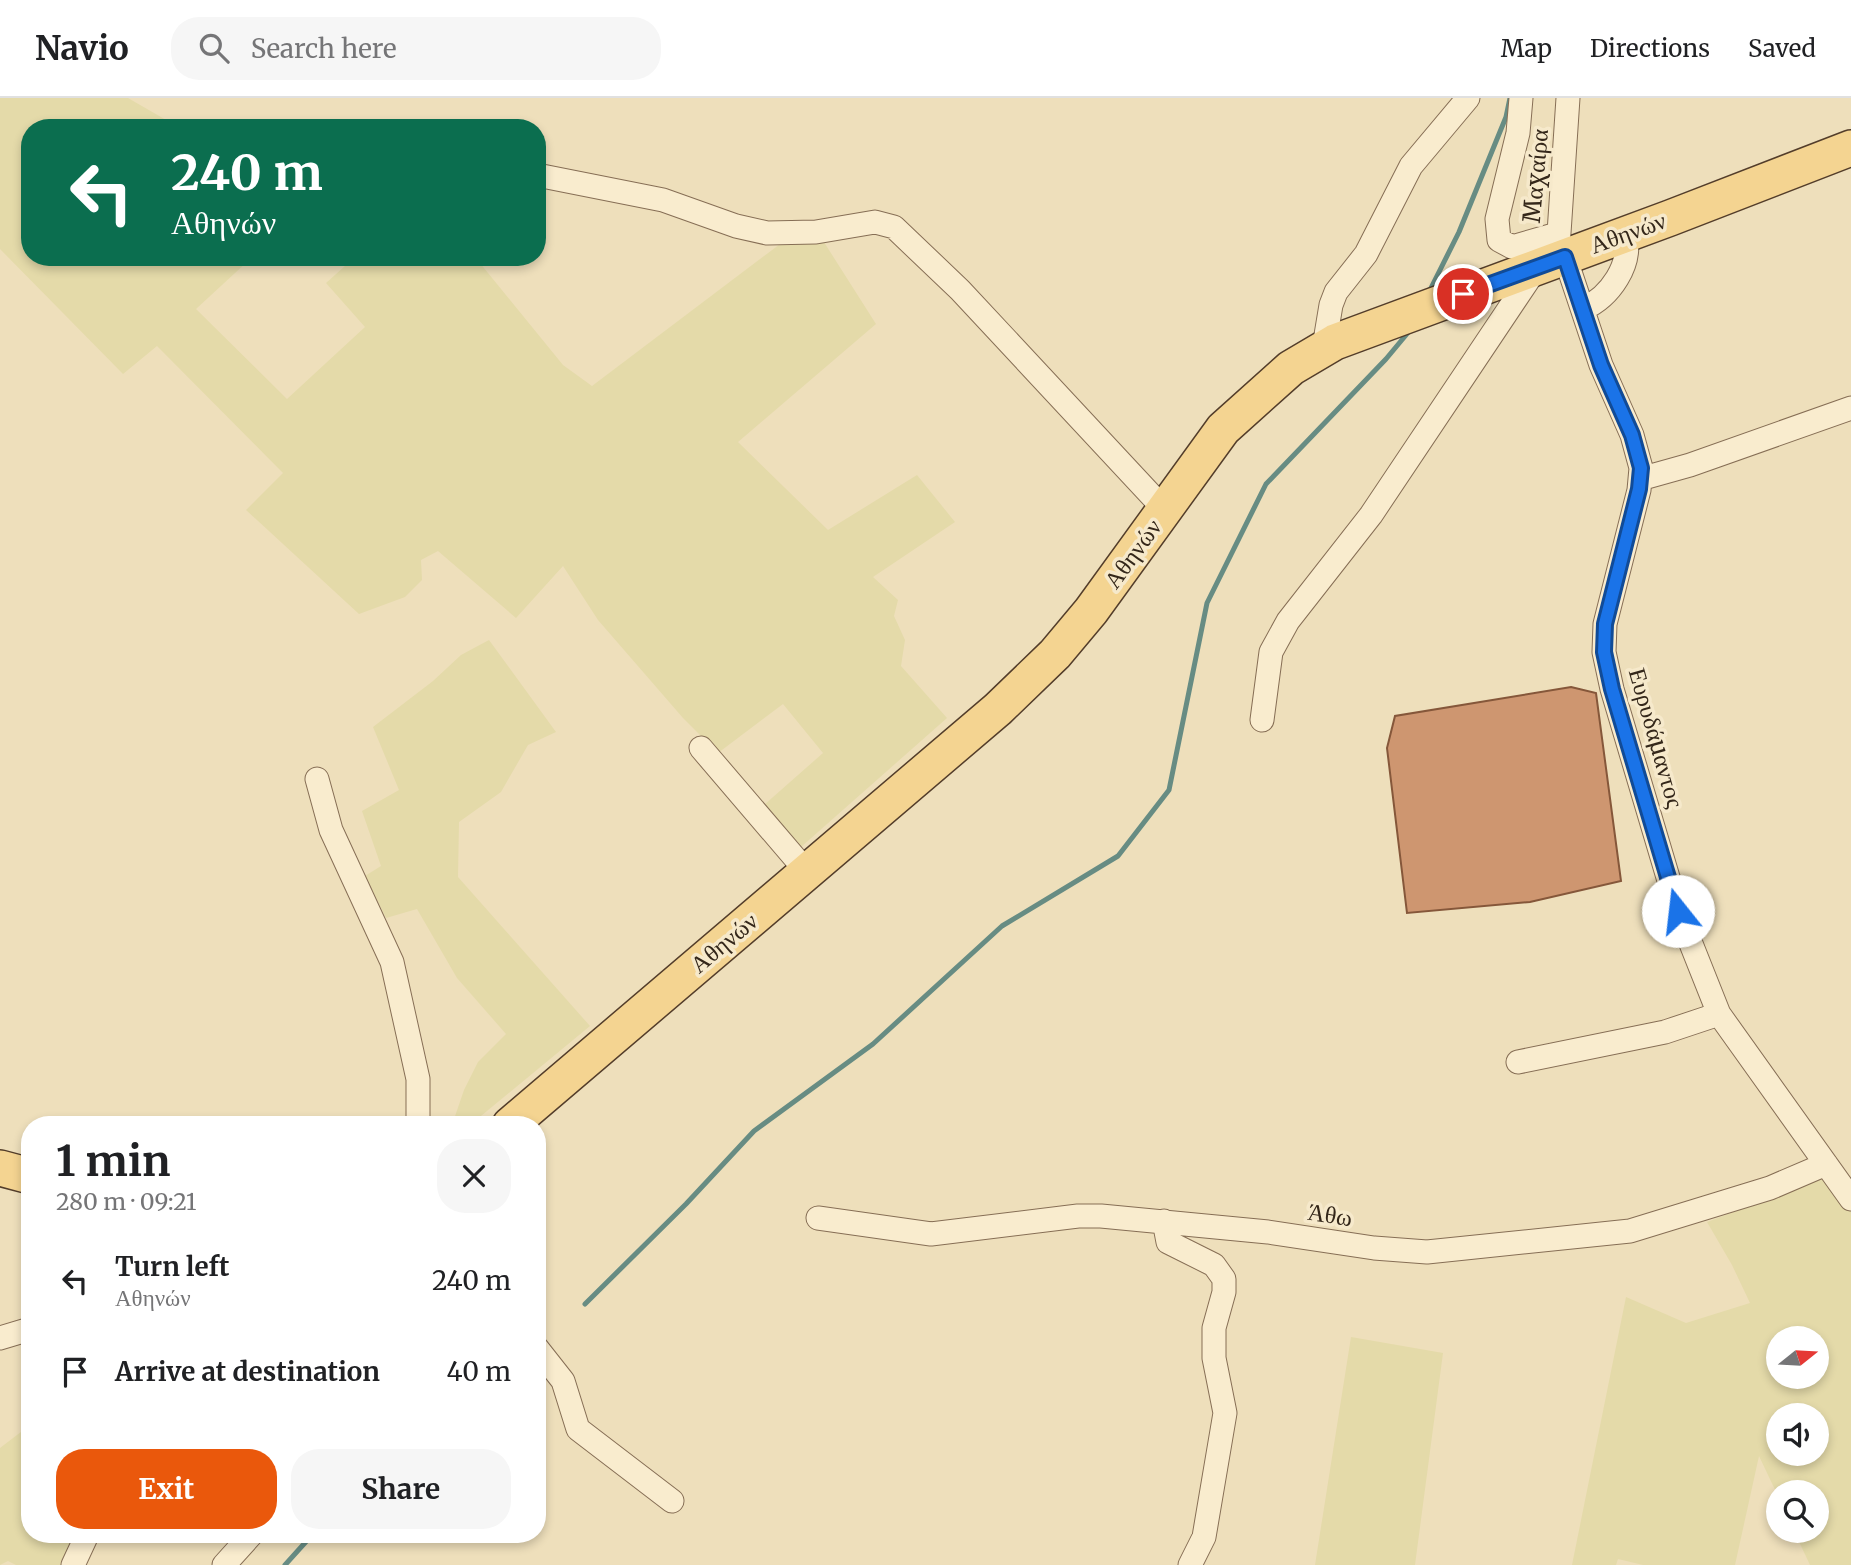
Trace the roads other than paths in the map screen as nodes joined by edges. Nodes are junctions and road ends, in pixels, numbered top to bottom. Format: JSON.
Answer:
{"nodes":[{"id":1,"x":1468,"y":98,"type":"edge"},
{"id":2,"x":1521,"y":98,"type":"edge"},
{"id":3,"x":1568,"y":98,"type":"edge"},
{"id":4,"x":1851,"y":148,"type":"edge"},
{"id":5,"x":546,"y":178,"type":"edge"},
{"id":6,"x":1625,"y":234,"type":"junction"},
{"id":7,"x":1555,"y":254,"type":"junction"},
{"id":8,"x":1583,"y":309,"type":"junction"},
{"id":9,"x":1329,"y":345,"type":"junction"},
{"id":10,"x":1851,"y":408,"type":"edge"},
{"id":11,"x":1640,"y":479,"type":"junction"},
{"id":12,"x":1165,"y":510,"type":"junction"},
{"id":13,"x":1262,"y":720,"type":"dead end"},
{"id":14,"x":701,"y":748,"type":"dead end"},
{"id":15,"x":317,"y":779,"type":"dead end"},
{"id":16,"x":807,"y":872,"type":"junction"},
{"id":17,"x":1719,"y":1014,"type":"junction"},
{"id":18,"x":1518,"y":1062,"type":"dead end"},
{"id":19,"x":418,"y":1116,"type":"edge"},
{"id":20,"x":521,"y":1116,"type":"edge"},
{"id":21,"x":1826,"y":1164,"type":"junction"},
{"id":22,"x":0,"y":1168,"type":"edge"},
{"id":23,"x":21,"y":1174,"type":"edge"},
{"id":24,"x":1851,"y":1199,"type":"edge"},
{"id":25,"x":817,"y":1218,"type":"dead end"},
{"id":26,"x":1164,"y":1221,"type":"junction"},
{"id":27,"x":21,"y":1332,"type":"edge"},
{"id":28,"x":0,"y":1338,"type":"edge"},
{"id":29,"x":546,"y":1359,"type":"edge"},
{"id":30,"x":672,"y":1501,"type":"dead end"},
{"id":31,"x":83,"y":1543,"type":"edge"},
{"id":32,"x":236,"y":1543,"type":"edge"},
{"id":33,"x":73,"y":1565,"type":"edge"},
{"id":34,"x":224,"y":1565,"type":"edge"},
{"id":35,"x":1190,"y":1565,"type":"edge"}],
"edges":[{"from":1,"to":9,"type":"street"},
{"from":2,"to":7,"type":"street"},
{"from":3,"to":7,"type":"street","name":"Μαχαίρα"},
{"from":4,"to":6,"type":"main road","name":"Αθηνών"},
{"from":5,"to":12,"type":"street"},
{"from":6,"to":7,"type":"main road","name":"Αθηνών"},
{"from":6,"to":8,"type":"street"},
{"from":7,"to":8,"type":"street","name":"Ευρυδάμαντος"},
{"from":7,"to":9,"type":"main road","name":"Αθηνών"},
{"from":7,"to":13,"type":"street"},
{"from":8,"to":11,"type":"street","name":"Ευρυδάμαντος"},
{"from":9,"to":12,"type":"main road","name":"Αθηνών"},
{"from":10,"to":11,"type":"street"},
{"from":11,"to":17,"type":"street","name":"Ευρυδάμαντος"},
{"from":12,"to":16,"type":"main road","name":"Αθηνών"},
{"from":14,"to":16,"type":"street"},
{"from":15,"to":19,"type":"street"},
{"from":16,"to":20,"type":"main road","name":"Αθηνών"},
{"from":17,"to":18,"type":"street"},
{"from":17,"to":21,"type":"street","name":"Ευρυδάμαντος"},
{"from":21,"to":24,"type":"street","name":"Ευρυδάμαντος"},
{"from":21,"to":26,"type":"street","name":"Άθω"},
{"from":22,"to":23,"type":"main road"},
{"from":25,"to":26,"type":"street","name":"Άθω"},
{"from":26,"to":35,"type":"street"},
{"from":27,"to":28,"type":"street"},
{"from":29,"to":30,"type":"street"},
{"from":31,"to":33,"type":"street"},
{"from":32,"to":34,"type":"street"}]}
